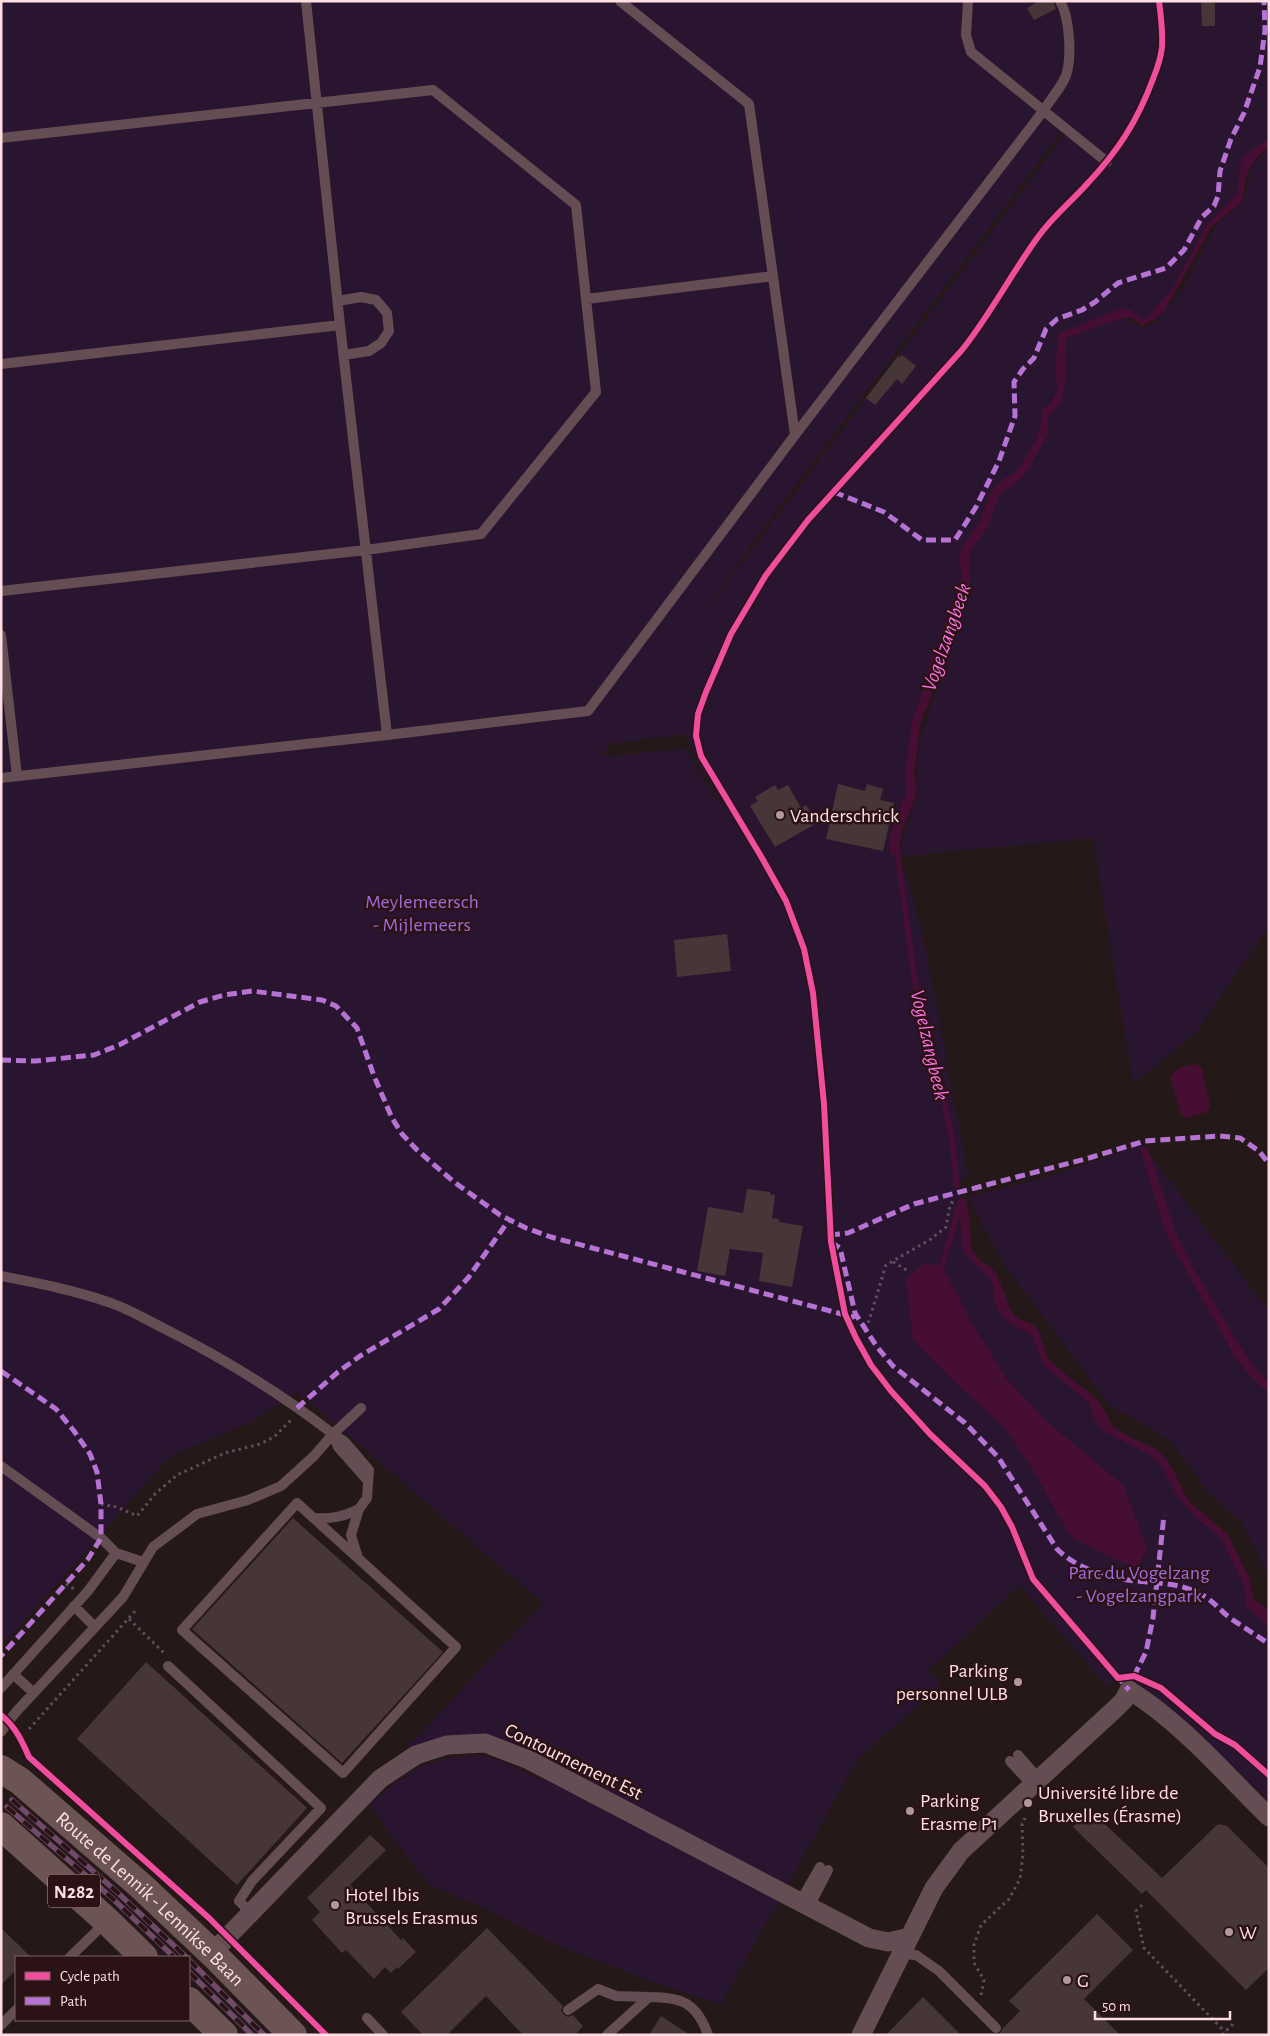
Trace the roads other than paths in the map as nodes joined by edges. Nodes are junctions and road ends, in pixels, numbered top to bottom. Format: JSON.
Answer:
{"nodes":[{"id":1,"x":306,"y":1,"type":"edge"},
{"id":2,"x":620,"y":1,"type":"edge"},
{"id":3,"x":968,"y":1,"type":"edge"},
{"id":4,"x":1060,"y":1,"type":"edge"},
{"id":5,"x":317,"y":102,"type":"junction"},
{"id":6,"x":1044,"y":110,"type":"junction"},
{"id":7,"x":1,"y":138,"type":"edge"},
{"id":8,"x":1107,"y":162,"type":"dead end"},
{"id":9,"x":773,"y":276,"type":"junction"},
{"id":10,"x":586,"y":299,"type":"junction"},
{"id":11,"x":338,"y":301,"type":"junction"},
{"id":12,"x":340,"y":325,"type":"junction"},
{"id":13,"x":344,"y":355,"type":"junction"},
{"id":14,"x":1,"y":364,"type":"edge"},
{"id":15,"x":795,"y":435,"type":"junction"},
{"id":16,"x":366,"y":550,"type":"junction"},
{"id":17,"x":1,"y":591,"type":"edge"},
{"id":18,"x":1,"y":635,"type":"edge"},
{"id":19,"x":387,"y":734,"type":"junction"},
{"id":20,"x":17,"y":776,"type":"junction"},
{"id":21,"x":1,"y":778,"type":"edge"},
{"id":22,"x":1,"y":1276,"type":"edge"},
{"id":23,"x":361,"y":1408,"type":"dead end"},
{"id":24,"x":333,"y":1434,"type":"junction"},
{"id":25,"x":1,"y":1466,"type":"edge"},
{"id":26,"x":359,"y":1509,"type":"junction"},
{"id":27,"x":313,"y":1518,"type":"junction"},
{"id":28,"x":116,"y":1553,"type":"junction"},
{"id":29,"x":358,"y":1558,"type":"junction"},
{"id":30,"x":143,"y":1562,"type":"junction"},
{"id":31,"x":74,"y":1606,"type":"junction"},
{"id":32,"x":95,"y":1627,"type":"junction"},
{"id":33,"x":168,"y":1666,"type":"road end"},
{"id":34,"x":14,"y":1674,"type":"junction"},
{"id":35,"x":1,"y":1688,"type":"edge"},
{"id":36,"x":34,"y":1693,"type":"junction"},
{"id":37,"x":1,"y":1732,"type":"edge"},
{"id":38,"x":1014,"y":1758,"type":"dead end"},
{"id":39,"x":1,"y":1769,"type":"edge"},
{"id":40,"x":1036,"y":1782,"type":"junction"},
{"id":41,"x":1269,"y":1817,"type":"edge"},
{"id":42,"x":1,"y":1826,"type":"edge"},
{"id":43,"x":824,"y":1868,"type":"dead end"},
{"id":44,"x":805,"y":1905,"type":"junction"},
{"id":45,"x":251,"y":1913,"type":"junction"},
{"id":46,"x":107,"y":1921,"type":"junction"},
{"id":47,"x":910,"y":1937,"type":"junction"},
{"id":48,"x":212,"y":1953,"type":"junction"},
{"id":49,"x":901,"y":1954,"type":"junction"},
{"id":50,"x":71,"y":1956,"type":"edge"},
{"id":51,"x":143,"y":1956,"type":"edge"},
{"id":52,"x":649,"y":1997,"type":"junction"},
{"id":53,"x":190,"y":2002,"type":"edge"},
{"id":54,"x":568,"y":2010,"type":"dead end"},
{"id":55,"x":15,"y":2011,"type":"edge"},
{"id":56,"x":367,"y":2018,"type":"dead end"},
{"id":57,"x":1,"y":2025,"type":"edge"},
{"id":58,"x":996,"y":2028,"type":"dead end"},
{"id":59,"x":224,"y":2035,"type":"edge"},
{"id":60,"x":293,"y":2035,"type":"edge"},
{"id":61,"x":383,"y":2035,"type":"edge"},
{"id":62,"x":607,"y":2035,"type":"edge"},
{"id":63,"x":708,"y":2035,"type":"edge"},
{"id":64,"x":861,"y":2035,"type":"edge"}],
"edges":[{"from":1,"to":5,"type":"lane"},
{"from":2,"to":9,"type":"lane"},
{"from":3,"to":6,"type":"lane"},
{"from":4,"to":6,"type":"lane"},
{"from":5,"to":7,"type":"lane"},
{"from":5,"to":10,"type":"lane"},
{"from":5,"to":11,"type":"lane"},
{"from":6,"to":8,"type":"lane"},
{"from":6,"to":15,"type":"lane"},
{"from":9,"to":10,"type":"lane"},
{"from":9,"to":15,"type":"lane"},
{"from":10,"to":16,"type":"lane"},
{"from":11,"to":12,"type":"lane"},
{"from":11,"to":13,"type":"lane"},
{"from":12,"to":13,"type":"lane"},
{"from":12,"to":14,"type":"lane"},
{"from":13,"to":16,"type":"lane"},
{"from":15,"to":19,"type":"lane"},
{"from":16,"to":17,"type":"lane"},
{"from":16,"to":19,"type":"lane"},
{"from":18,"to":20,"type":"lane"},
{"from":19,"to":20,"type":"lane"},
{"from":20,"to":21,"type":"lane"},
{"from":22,"to":24,"type":"lane"},
{"from":23,"to":24,"type":"lane"},
{"from":24,"to":26,"type":"lane"},
{"from":24,"to":30,"type":"lane"},
{"from":25,"to":28,"type":"lane"},
{"from":26,"to":27,"type":"lane"},
{"from":26,"to":29,"type":"lane"},
{"from":27,"to":29,"type":"lane"},
{"from":27,"to":29,"type":"lane"},
{"from":28,"to":30,"type":"lane"},
{"from":28,"to":31,"type":"lane"},
{"from":30,"to":32,"type":"lane"},
{"from":31,"to":32,"type":"lane"},
{"from":31,"to":34,"type":"lane"},
{"from":32,"to":36,"type":"lane"},
{"from":33,"to":45,"type":"lane"},
{"from":34,"to":35,"type":"lane"},
{"from":34,"to":36,"type":"lane"},
{"from":36,"to":37,"type":"lane"},
{"from":38,"to":40,"type":"lane"},
{"from":39,"to":48,"type":"main road","name":"Route de Lennik - Lennikse Baan","number":"N282"},
{"from":40,"to":41,"type":"street"},
{"from":40,"to":47,"type":"street"},
{"from":42,"to":46,"type":"main road","number":"N282"},
{"from":43,"to":44,"type":"lane"},
{"from":44,"to":45,"type":"street","name":"Contournement Est"},
{"from":44,"to":47,"type":"street","name":"Contournement Est"},
{"from":45,"to":48,"type":"street","name":"Contournement Est"},
{"from":46,"to":50,"type":"lane"},
{"from":46,"to":51,"type":"main road","number":"N282"},
{"from":47,"to":49,"type":"street"},
{"from":48,"to":60,"type":"main road","name":"Route de Lennik - Lennikse Baan","number":"N282"},
{"from":49,"to":58,"type":"lane"},
{"from":49,"to":64,"type":"street"},
{"from":52,"to":54,"type":"lane"},
{"from":52,"to":62,"type":"lane"},
{"from":52,"to":63,"type":"lane"},
{"from":53,"to":59,"type":"main road"},
{"from":55,"to":57,"type":"lane"},
{"from":56,"to":61,"type":"lane"}]}
